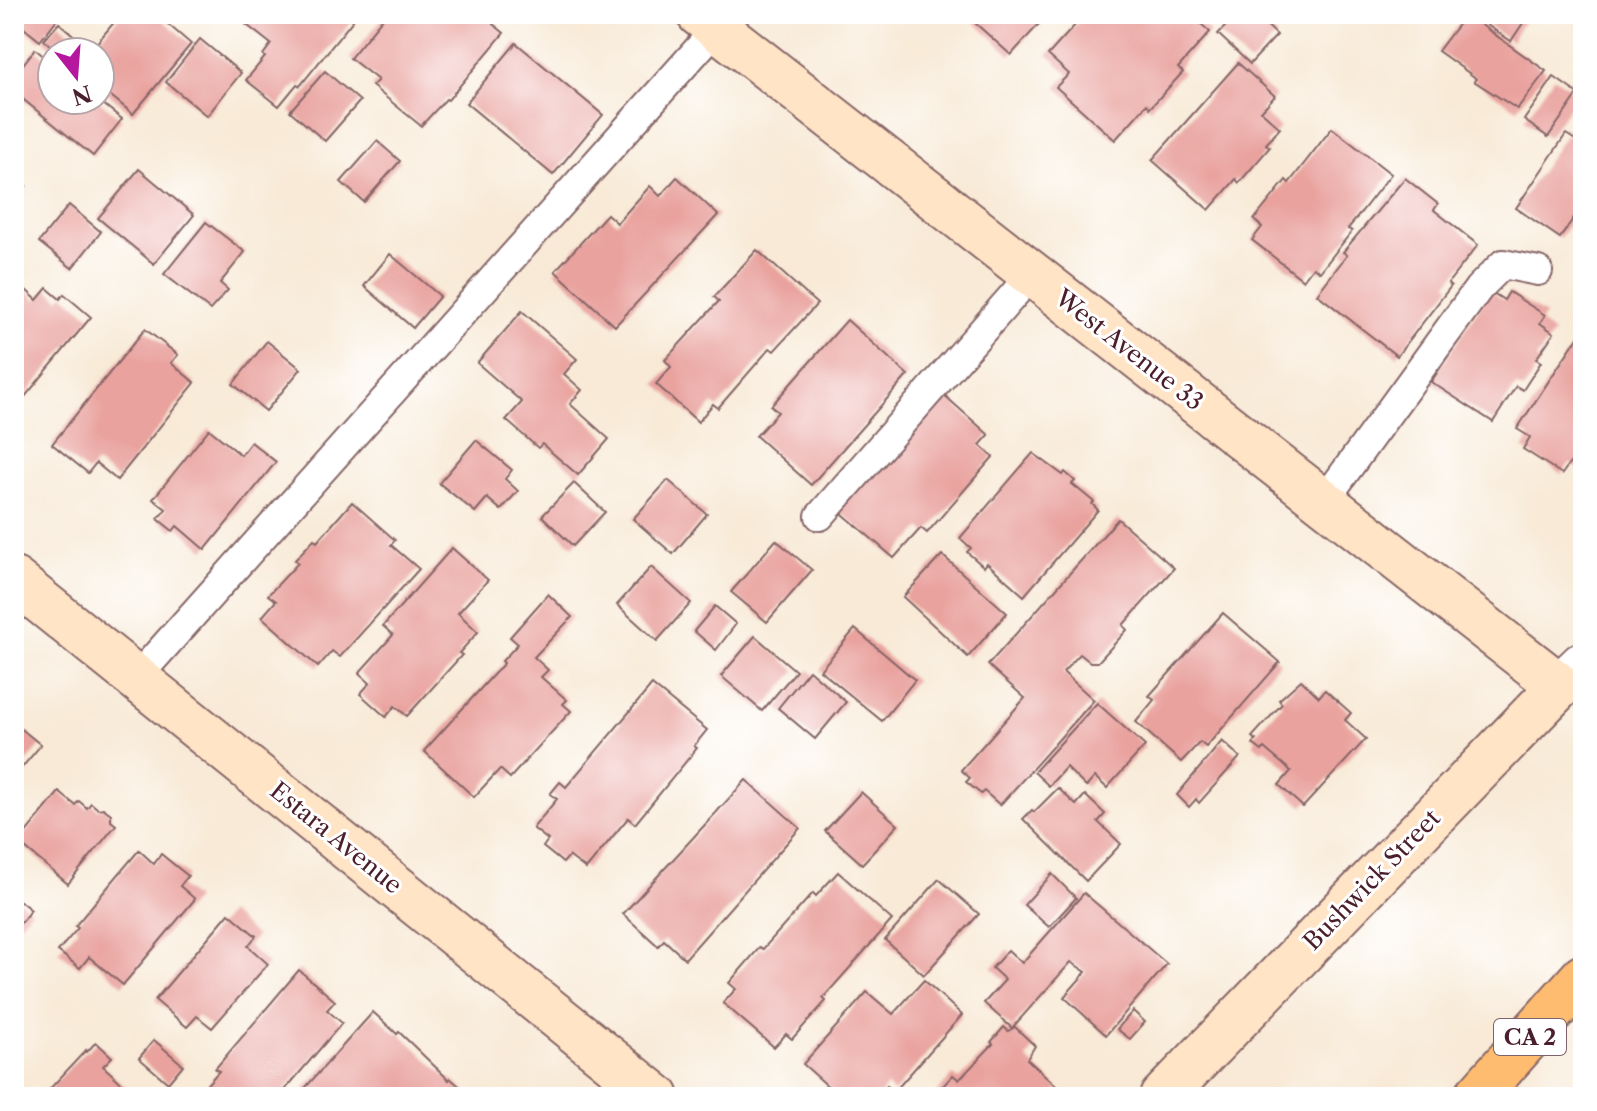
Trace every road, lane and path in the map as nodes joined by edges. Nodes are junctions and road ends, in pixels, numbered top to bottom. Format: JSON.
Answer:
{"nodes":[{"id":1,"x":715,"y":19,"type":"edge"},
{"id":2,"x":1538,"y":271,"type":"dead end"},
{"id":3,"x":1032,"y":274,"type":"junction"},
{"id":4,"x":1324,"y":501,"type":"junction"},
{"id":5,"x":820,"y":516,"type":"dead end"},
{"id":6,"x":14,"y":580,"type":"edge"},
{"id":7,"x":1572,"y":675,"type":"edge"},
{"id":8,"x":137,"y":677,"type":"junction"},
{"id":9,"x":1583,"y":977,"type":"edge"},
{"id":10,"x":657,"y":1097,"type":"edge"},
{"id":11,"x":1162,"y":1097,"type":"edge"},
{"id":12,"x":1476,"y":1097,"type":"edge"}],
"edges":[{"from":1,"to":3,"type":"street","name":"West Avenue 33"},
{"from":1,"to":8,"type":"lane"},
{"from":2,"to":4,"type":"lane"},
{"from":3,"to":4,"type":"street","name":"West Avenue 33"},
{"from":3,"to":5,"type":"lane"},
{"from":4,"to":7,"type":"street","name":"West Avenue 33"},
{"from":6,"to":8,"type":"street","name":"Estara Avenue"},
{"from":7,"to":11,"type":"street","name":"Bushwick Street"},
{"from":8,"to":10,"type":"street","name":"Estara Avenue"},
{"from":9,"to":12,"type":"highway","number":"CA 2"}]}
